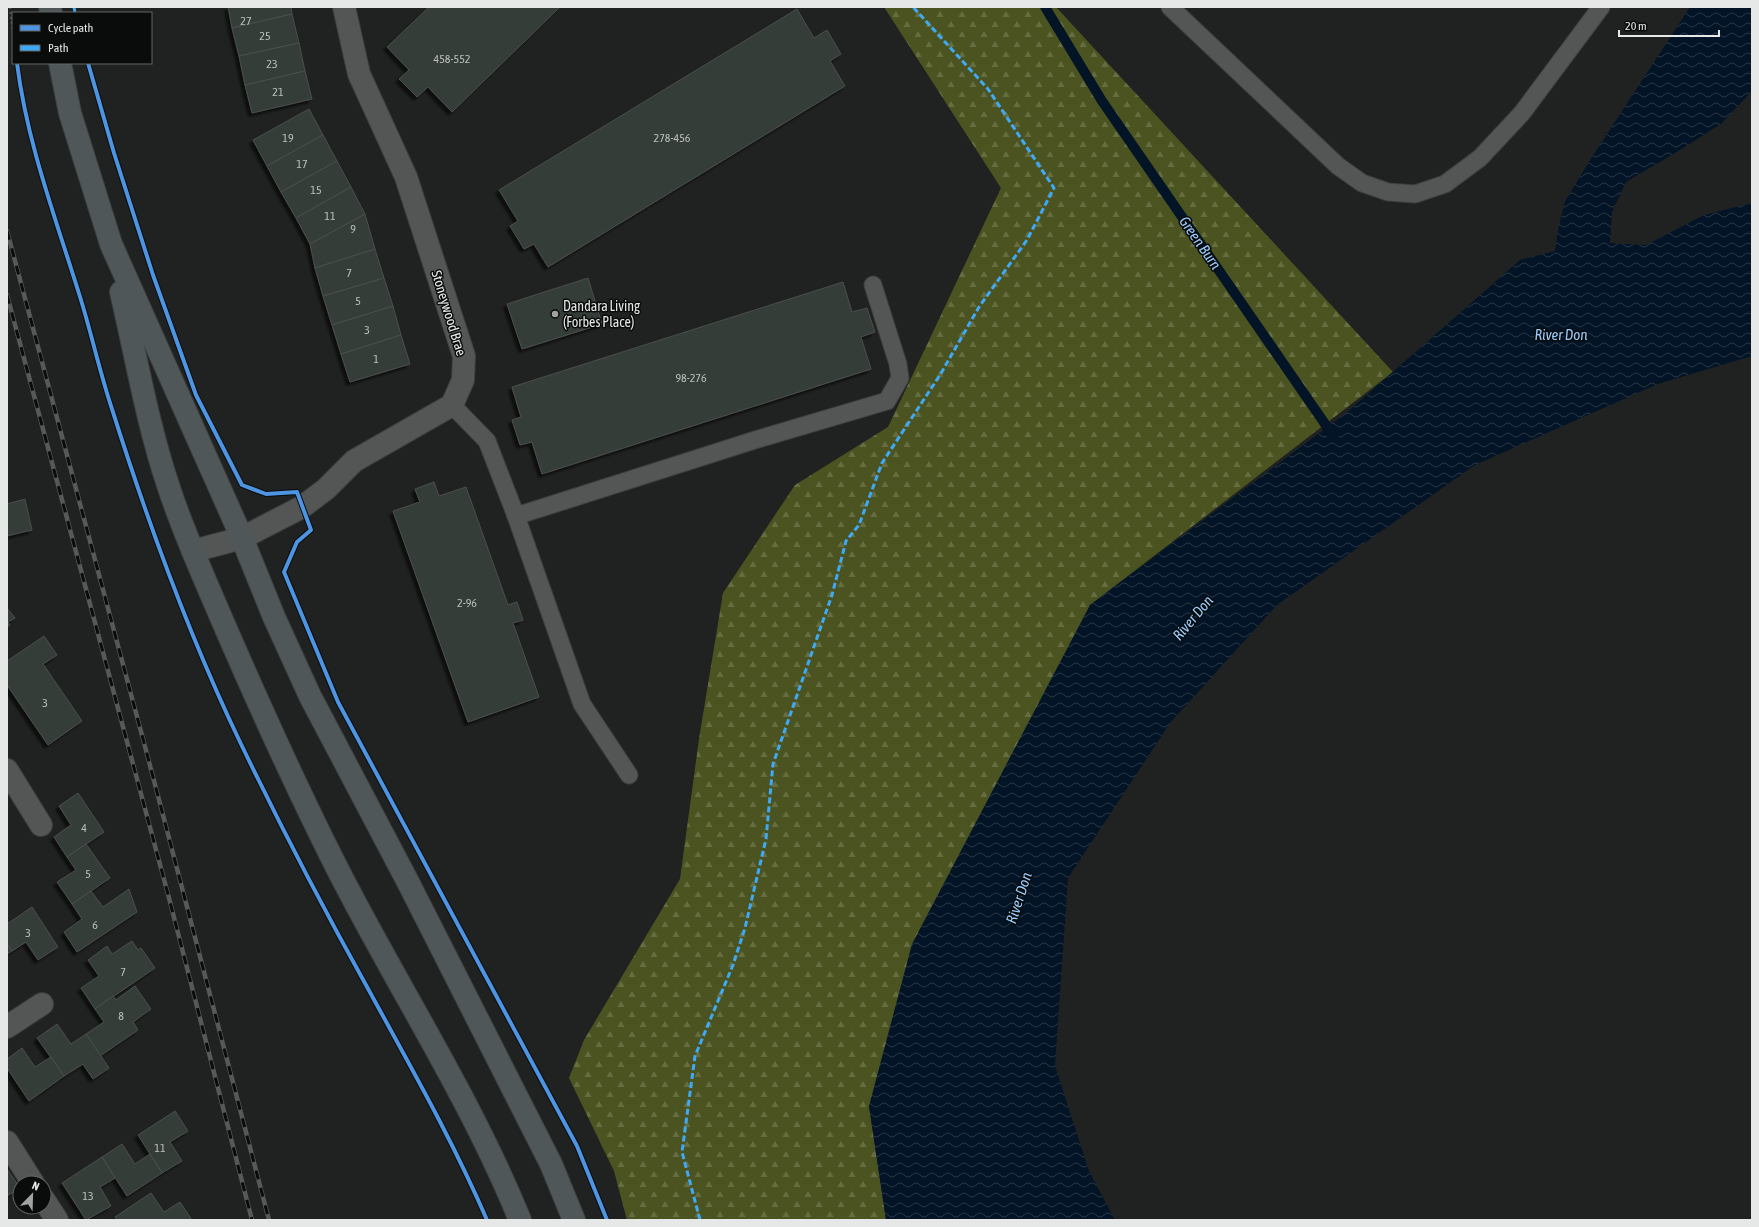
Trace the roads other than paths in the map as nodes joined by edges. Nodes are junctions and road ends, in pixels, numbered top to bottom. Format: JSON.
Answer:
{"nodes":[{"id":1,"x":344,"y":7,"type":"edge"},
{"id":2,"x":1170,"y":7,"type":"edge"},
{"id":3,"x":1601,"y":7,"type":"edge"},
{"id":4,"x":60,"y":64,"type":"edge"},
{"id":5,"x":111,"y":244,"type":"junction"},
{"id":6,"x":873,"y":285,"type":"dead end"},
{"id":7,"x":452,"y":405,"type":"junction"},
{"id":8,"x":516,"y":516,"type":"junction"},
{"id":9,"x":242,"y":538,"type":"junction"},
{"id":10,"x":193,"y":551,"type":"junction"},
{"id":11,"x":7,"y":770,"type":"edge"},
{"id":12,"x":629,"y":775,"type":"dead end"},
{"id":13,"x":42,"y":825,"type":"dead end"},
{"id":14,"x":42,"y":1004,"type":"dead end"},
{"id":15,"x":7,"y":1027,"type":"edge"},
{"id":16,"x":7,"y":1142,"type":"edge"},
{"id":17,"x":28,"y":1175,"type":"edge"},
{"id":18,"x":520,"y":1220,"type":"edge"},
{"id":19,"x":574,"y":1220,"type":"edge"}],
"edges":[{"from":1,"to":7,"type":"street","name":"Stoneywood Brae"},
{"from":2,"to":3,"type":"lane"},
{"from":4,"to":5,"type":"main road"},
{"from":5,"to":9,"type":"main road"},
{"from":5,"to":10,"type":"main road"},
{"from":6,"to":8,"type":"lane"},
{"from":7,"to":8,"type":"lane"},
{"from":7,"to":9,"type":"street"},
{"from":8,"to":12,"type":"lane"},
{"from":9,"to":10,"type":"street"},
{"from":9,"to":19,"type":"main road"},
{"from":10,"to":18,"type":"main road"},
{"from":11,"to":13,"type":"street"},
{"from":14,"to":15,"type":"street"},
{"from":16,"to":17,"type":"street"}]}
